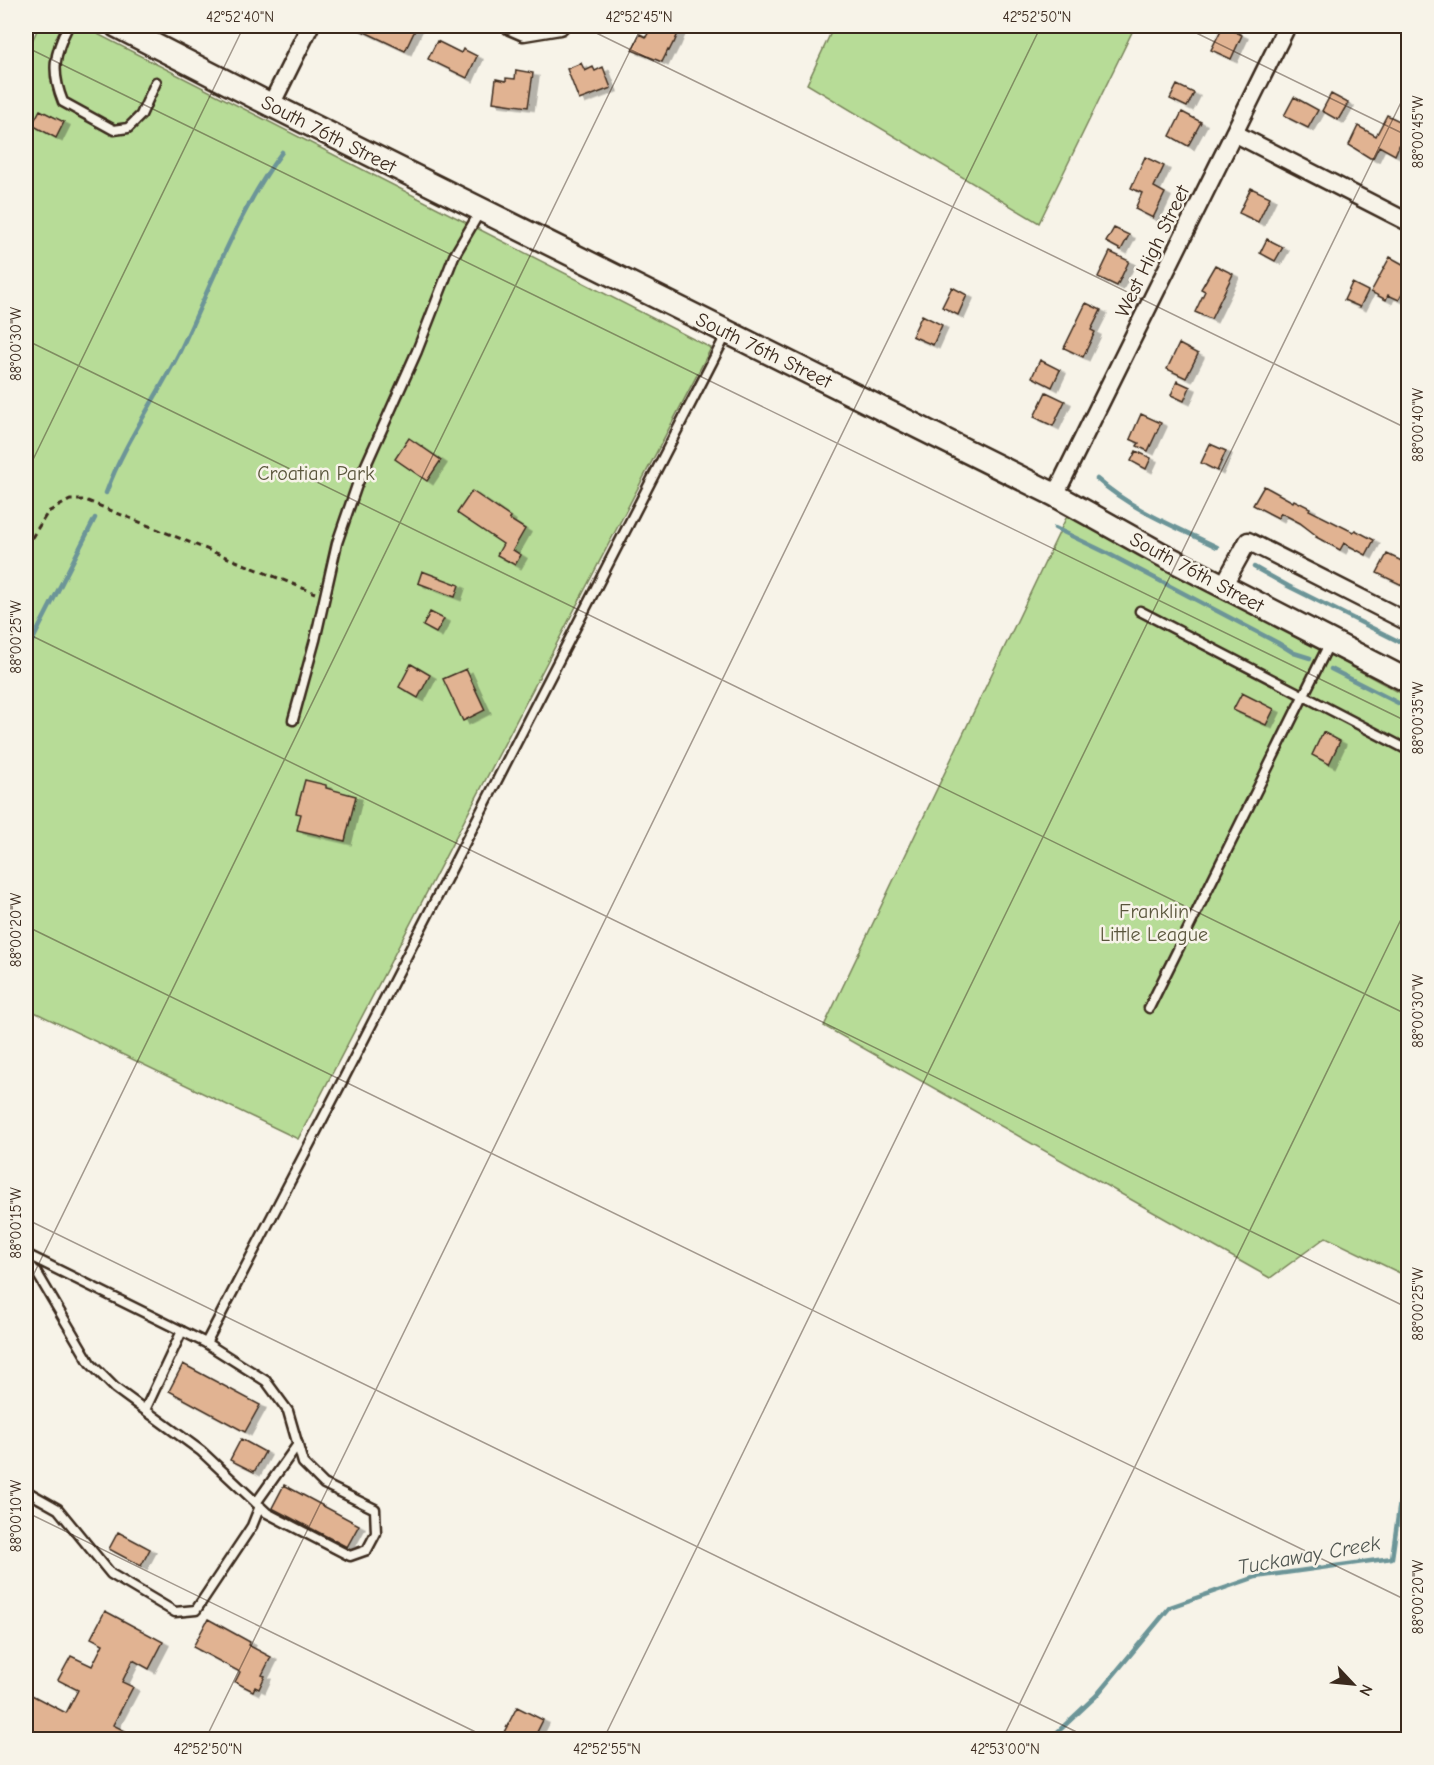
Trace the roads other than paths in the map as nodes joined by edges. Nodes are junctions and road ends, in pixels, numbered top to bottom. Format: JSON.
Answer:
{"nodes":[{"id":1,"x":68,"y":26,"type":"edge"},
{"id":2,"x":117,"y":26,"type":"edge"},
{"id":3,"x":310,"y":26,"type":"edge"},
{"id":4,"x":510,"y":26,"type":"edge"},
{"id":5,"x":560,"y":26,"type":"edge"},
{"id":6,"x":1287,"y":26,"type":"edge"},
{"id":7,"x":156,"y":82,"type":"dead end"},
{"id":8,"x":271,"y":105,"type":"junction"},
{"id":9,"x":1234,"y":133,"type":"junction"},
{"id":10,"x":482,"y":209,"type":"junction"},
{"id":11,"x":1408,"y":222,"type":"edge"},
{"id":12,"x":728,"y":332,"type":"junction"},
{"id":13,"x":1055,"y":495,"type":"junction"},
{"id":14,"x":1223,"y":586,"type":"junction"},
{"id":15,"x":1140,"y":611,"type":"dead end"},
{"id":16,"x":1408,"y":622,"type":"edge"},
{"id":17,"x":1330,"y":642,"type":"junction"},
{"id":18,"x":1408,"y":681,"type":"edge"},
{"id":19,"x":1304,"y":695,"type":"junction"},
{"id":20,"x":293,"y":720,"type":"dead end"},
{"id":21,"x":1408,"y":750,"type":"edge"},
{"id":22,"x":1149,"y":1008,"type":"dead end"},
{"id":23,"x":26,"y":1254,"type":"edge"},
{"id":24,"x":26,"y":1261,"type":"edge"},
{"id":25,"x":182,"y":1331,"type":"junction"},
{"id":26,"x":206,"y":1343,"type":"junction"},
{"id":27,"x":145,"y":1410,"type":"junction"},
{"id":28,"x":298,"y":1444,"type":"junction"},
{"id":29,"x":26,"y":1491,"type":"edge"},
{"id":30,"x":258,"y":1505,"type":"junction"}],
"edges":[{"from":1,"to":7,"type":"lane"},
{"from":2,"to":8,"type":"main road","name":"South 76th Street"},
{"from":3,"to":8,"type":"street"},
{"from":4,"to":5,"type":"street"},
{"from":6,"to":9,"type":"street","name":"West High Street"},
{"from":8,"to":10,"type":"main road","name":"South 76th Street"},
{"from":9,"to":11,"type":"street"},
{"from":9,"to":13,"type":"street","name":"West High Street"},
{"from":10,"to":12,"type":"main road","name":"South 76th Street"},
{"from":10,"to":20,"type":"lane"},
{"from":12,"to":13,"type":"main road","name":"South 76th Street"},
{"from":12,"to":26,"type":"lane"},
{"from":13,"to":14,"type":"main road","name":"South 76th Street"},
{"from":14,"to":16,"type":"street"},
{"from":14,"to":17,"type":"main road","name":"South 76th Street"},
{"from":15,"to":19,"type":"lane"},
{"from":17,"to":18,"type":"main road","name":"South 76th Street"},
{"from":17,"to":19,"type":"lane"},
{"from":19,"to":21,"type":"lane"},
{"from":19,"to":22,"type":"lane"},
{"from":23,"to":25,"type":"lane"},
{"from":24,"to":27,"type":"lane"},
{"from":25,"to":26,"type":"lane"},
{"from":25,"to":27,"type":"lane"},
{"from":26,"to":28,"type":"lane"},
{"from":27,"to":30,"type":"lane"},
{"from":28,"to":30,"type":"lane"},
{"from":28,"to":30,"type":"lane"},
{"from":29,"to":30,"type":"lane"}]}
